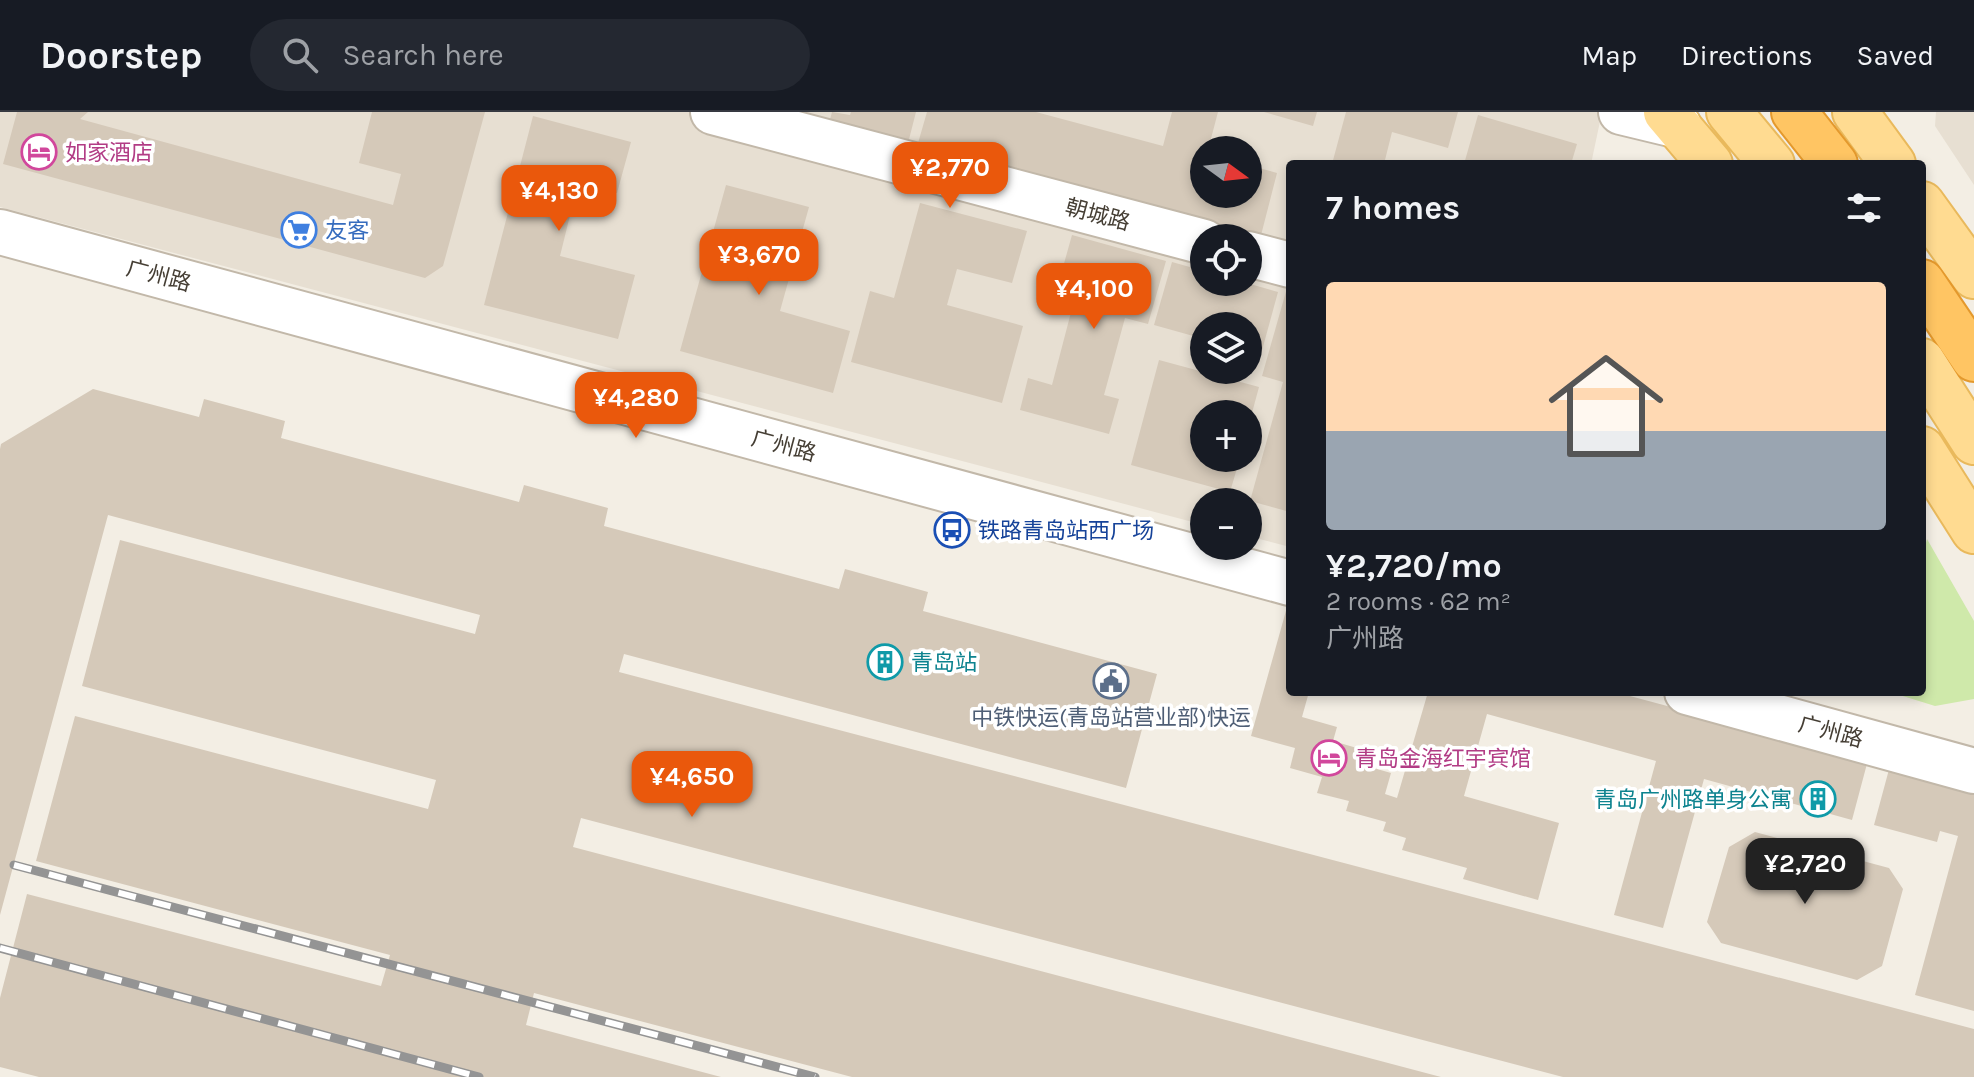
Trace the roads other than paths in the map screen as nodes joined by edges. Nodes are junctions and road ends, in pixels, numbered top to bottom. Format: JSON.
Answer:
{"nodes":[{"id":1,"x":713,"y":112,"type":"edge"},
{"id":2,"x":1621,"y":112,"type":"edge"},
{"id":3,"x":1729,"y":112,"type":"edge"},
{"id":4,"x":1794,"y":112,"type":"edge"},
{"id":5,"x":1855,"y":112,"type":"edge"},
{"id":6,"x":1673,"y":119,"type":"edge"},
{"id":7,"x":1707,"y":160,"type":"edge"},
{"id":8,"x":1769,"y":160,"type":"edge"},
{"id":9,"x":1832,"y":160,"type":"edge"},
{"id":10,"x":1890,"y":160,"type":"edge"},
{"id":11,"x":1926,"y":210,"type":"edge"},
{"id":12,"x":0,"y":232,"type":"edge"},
{"id":13,"x":1190,"y":238,"type":"edge"},
{"id":14,"x":1262,"y":258,"type":"edge"},
{"id":15,"x":1286,"y":264,"type":"edge"},
{"id":16,"x":1974,"y":276,"type":"edge"},
{"id":17,"x":1927,"y":289,"type":"edge"},
{"id":18,"x":1974,"y":359,"type":"edge"},
{"id":19,"x":1926,"y":367,"type":"edge"},
{"id":20,"x":1974,"y":442,"type":"edge"},
{"id":21,"x":1926,"y":455,"type":"edge"},
{"id":22,"x":1974,"y":531,"type":"edge"},
{"id":23,"x":1286,"y":582,"type":"edge"},
{"id":24,"x":1702,"y":696,"type":"edge"},
{"id":25,"x":1974,"y":771,"type":"edge"}],
"edges":[{"from":1,"to":13,"type":"street","name":"朝城路"},
{"from":2,"to":6,"type":"street"},
{"from":3,"to":8,"type":"main road"},
{"from":4,"to":9,"type":"highway"},
{"from":5,"to":10,"type":"main road"},
{"from":6,"to":7,"type":"main road"},
{"from":11,"to":16,"type":"main road"},
{"from":12,"to":23,"type":"street","name":"广州路"},
{"from":14,"to":15,"type":"street"},
{"from":17,"to":18,"type":"highway"},
{"from":19,"to":20,"type":"main road"},
{"from":21,"to":22,"type":"main road"},
{"from":24,"to":25,"type":"street","name":"广州路"}]}
